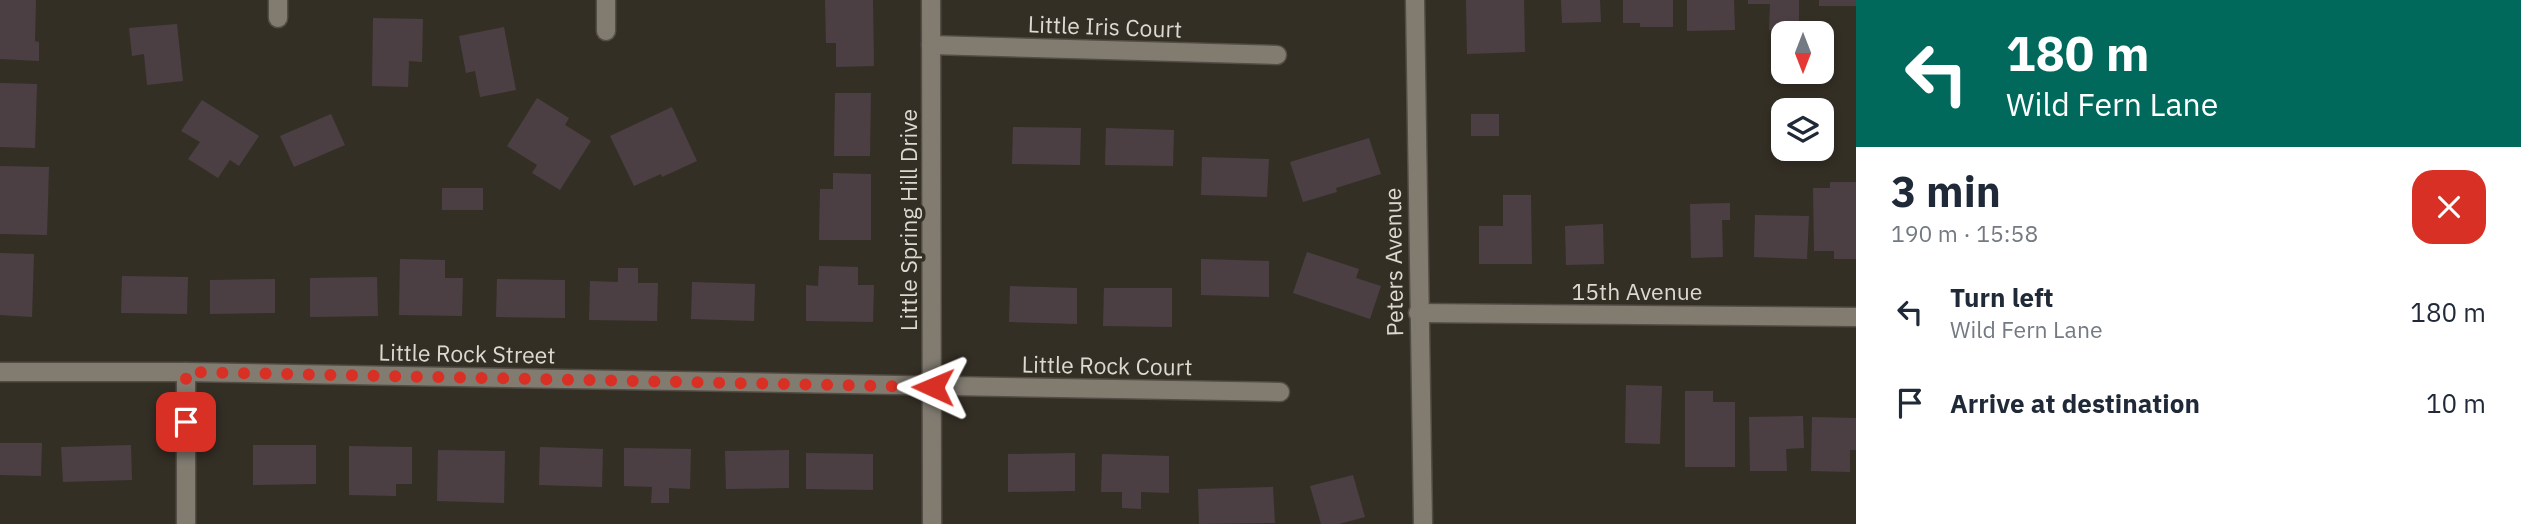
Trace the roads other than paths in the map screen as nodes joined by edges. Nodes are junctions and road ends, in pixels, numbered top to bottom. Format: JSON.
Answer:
{"nodes":[{"id":1,"x":606,"y":0,"type":"edge"},
{"id":2,"x":931,"y":0,"type":"edge"},
{"id":3,"x":1415,"y":0,"type":"edge"},
{"id":4,"x":606,"y":31,"type":"dead end"},
{"id":5,"x":931,"y":45,"type":"junction"},
{"id":6,"x":1277,"y":55,"type":"dead end"},
{"id":7,"x":1418,"y":313,"type":"junction"},
{"id":8,"x":1856,"y":317,"type":"edge"},
{"id":9,"x":0,"y":372,"type":"edge"},
{"id":10,"x":186,"y":372,"type":"junction"},
{"id":11,"x":933,"y":387,"type":"junction"},
{"id":12,"x":1280,"y":392,"type":"dead end"},
{"id":13,"x":186,"y":524,"type":"edge"},
{"id":14,"x":932,"y":524,"type":"edge"},
{"id":15,"x":1423,"y":524,"type":"edge"}],
"edges":[{"from":1,"to":4,"type":"street"},
{"from":2,"to":5,"type":"street","name":"Little Spring Hill Drive"},
{"from":3,"to":7,"type":"street","name":"Peters Avenue"},
{"from":5,"to":6,"type":"street","name":"Little Iris Court"},
{"from":5,"to":11,"type":"street","name":"Little Spring Hill Drive"},
{"from":7,"to":8,"type":"street","name":"15th Avenue"},
{"from":7,"to":15,"type":"street","name":"Peters Avenue"},
{"from":9,"to":10,"type":"street","name":"Little Rock Street"},
{"from":10,"to":11,"type":"street","name":"Little Rock Street"},
{"from":10,"to":13,"type":"street"},
{"from":11,"to":12,"type":"street","name":"Little Rock Court"},
{"from":11,"to":14,"type":"street","name":"Little Spring Hill Drive"}]}
